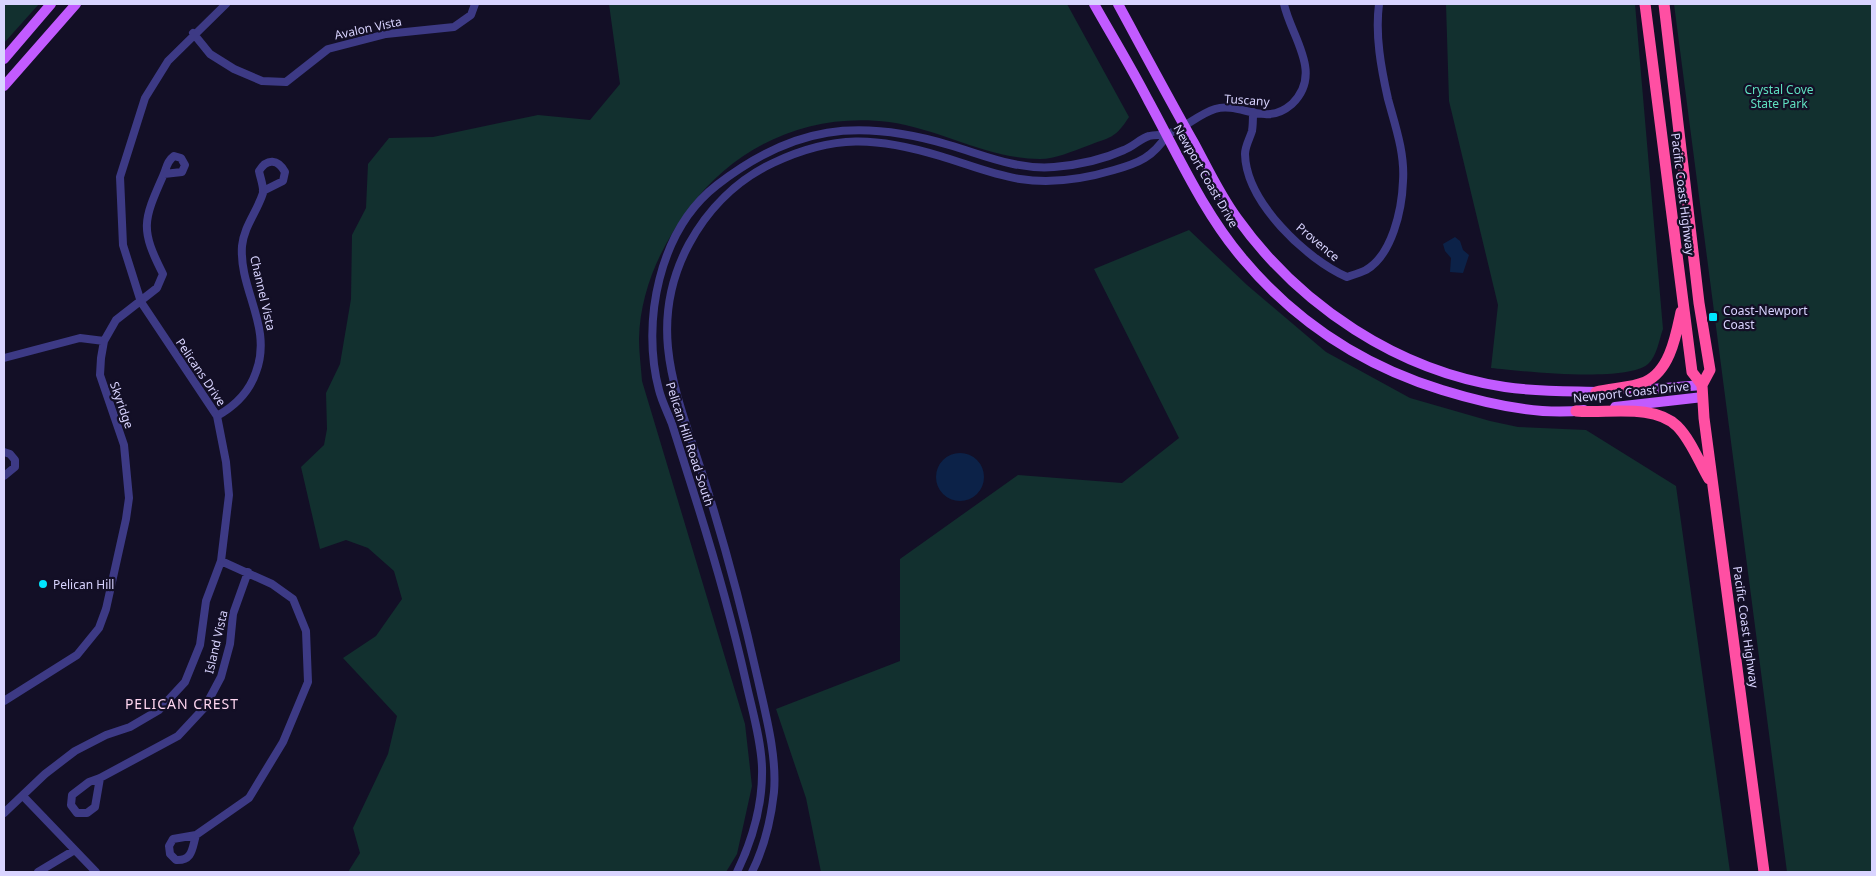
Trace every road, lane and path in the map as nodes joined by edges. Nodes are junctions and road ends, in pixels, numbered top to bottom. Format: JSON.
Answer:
{"nodes":[{"id":1,"x":50,"y":4,"type":"edge"},
{"id":2,"x":76,"y":4,"type":"edge"},
{"id":3,"x":226,"y":4,"type":"edge"},
{"id":4,"x":475,"y":4,"type":"edge"},
{"id":5,"x":1094,"y":4,"type":"edge"},
{"id":6,"x":1118,"y":4,"type":"edge"},
{"id":7,"x":1284,"y":4,"type":"edge"},
{"id":8,"x":1379,"y":4,"type":"edge"},
{"id":9,"x":1645,"y":4,"type":"edge"},
{"id":10,"x":1664,"y":4,"type":"edge"},
{"id":11,"x":194,"y":33,"type":"junction"},
{"id":12,"x":4,"y":59,"type":"edge"},
{"id":13,"x":4,"y":86,"type":"edge"},
{"id":14,"x":1253,"y":112,"type":"junction"},
{"id":15,"x":1184,"y":126,"type":"junction"},
{"id":16,"x":902,"y":133,"type":"junction"},
{"id":17,"x":1166,"y":135,"type":"junction"},
{"id":18,"x":899,"y":145,"type":"junction"},
{"id":19,"x":164,"y":174,"type":"dead end"},
{"id":20,"x":264,"y":191,"type":"dead end"},
{"id":21,"x":141,"y":302,"type":"junction"},
{"id":22,"x":1683,"y":303,"type":"junction"},
{"id":23,"x":104,"y":341,"type":"junction"},
{"id":24,"x":4,"y":358,"type":"edge"},
{"id":25,"x":1702,"y":385,"type":"junction"},
{"id":26,"x":1596,"y":392,"type":"junction"},
{"id":27,"x":1702,"y":397,"type":"junction"},
{"id":28,"x":1576,"y":411,"type":"junction"},
{"id":29,"x":217,"y":416,"type":"junction"},
{"id":30,"x":4,"y":452,"type":"edge"},
{"id":31,"x":4,"y":476,"type":"edge"},
{"id":32,"x":1712,"y":485,"type":"junction"},
{"id":33,"x":221,"y":561,"type":"junction"},
{"id":34,"x":248,"y":572,"type":"junction"},
{"id":35,"x":758,"y":679,"type":"junction"},
{"id":36,"x":746,"y":682,"type":"junction"},
{"id":37,"x":4,"y":701,"type":"edge"},
{"id":38,"x":773,"y":766,"type":"junction"},
{"id":39,"x":762,"y":767,"type":"junction"},
{"id":40,"x":100,"y":778,"type":"junction"},
{"id":41,"x":23,"y":796,"type":"junction"},
{"id":42,"x":4,"y":813,"type":"edge"},
{"id":43,"x":196,"y":835,"type":"dead end"},
{"id":44,"x":73,"y":851,"type":"junction"},
{"id":45,"x":38,"y":872,"type":"edge"},
{"id":46,"x":96,"y":872,"type":"edge"},
{"id":47,"x":737,"y":872,"type":"edge"},
{"id":48,"x":752,"y":872,"type":"edge"},
{"id":49,"x":1764,"y":872,"type":"edge"}],
"edges":[{"from":1,"to":12,"type":"main road"},
{"from":2,"to":13,"type":"main road"},
{"from":3,"to":11,"type":"street","name":"Pelicans Drive"},
{"from":4,"to":11,"type":"street","name":"Avalon Vista"},
{"from":5,"to":17,"type":"main road","name":"Newport Coast Drive"},
{"from":6,"to":15,"type":"main road","name":"Newport Coast Drive"},
{"from":7,"to":14,"type":"street","name":"Tuscany"},
{"from":8,"to":14,"type":"street","name":"Provence"},
{"from":9,"to":22,"type":"highway","name":"Pacific Coast Highway"},
{"from":10,"to":25,"type":"highway","name":"Pacific Coast Highway"},
{"from":11,"to":21,"type":"street","name":"Pelicans Drive"},
{"from":14,"to":15,"type":"street","name":"Tuscany"},
{"from":15,"to":17,"type":"street","name":"Pelican Hill Road South"},
{"from":15,"to":26,"type":"main road","name":"Newport Coast Drive"},
{"from":16,"to":17,"type":"street","name":"Pelican Hill Road South"},
{"from":16,"to":18,"type":"street"},
{"from":16,"to":36,"type":"street","name":"Pelican Hill Road South"},
{"from":17,"to":18,"type":"street","name":"Pelican Hill Road South"},
{"from":17,"to":28,"type":"main road","name":"Newport Coast Drive"},
{"from":18,"to":35,"type":"street","name":"Pelican Hill Road South"},
{"from":19,"to":21,"type":"street"},
{"from":20,"to":29,"type":"street","name":"Channel Vista"},
{"from":21,"to":23,"type":"street"},
{"from":21,"to":29,"type":"street","name":"Pelicans Drive"},
{"from":22,"to":25,"type":"highway","name":"Pacific Coast Highway"},
{"from":22,"to":26,"type":"highway"},
{"from":23,"to":24,"type":"street"},
{"from":23,"to":37,"type":"street","name":"Skyridge"},
{"from":25,"to":26,"type":"main road","name":"Newport Coast Drive"},
{"from":25,"to":27,"type":"highway","name":"Pacific Coast Highway"},
{"from":27,"to":28,"type":"main road","name":"Newport Coast Drive"},
{"from":27,"to":32,"type":"highway","name":"Pacific Coast Highway"},
{"from":28,"to":32,"type":"highway"},
{"from":29,"to":33,"type":"street","name":"Pelicans Drive"},
{"from":30,"to":31,"type":"street"},
{"from":32,"to":49,"type":"highway","name":"Pacific Coast Highway"},
{"from":33,"to":34,"type":"street"},
{"from":33,"to":41,"type":"street","name":"Pelicans Drive"},
{"from":34,"to":40,"type":"street","name":"Island Vista"},
{"from":34,"to":43,"type":"street"},
{"from":35,"to":36,"type":"street"},
{"from":35,"to":38,"type":"street","name":"Pelican Hill Road South"},
{"from":36,"to":39,"type":"street","name":"Pelican Hill Road South"},
{"from":38,"to":39,"type":"street"},
{"from":38,"to":48,"type":"street","name":"Pelican Hill Road South"},
{"from":39,"to":47,"type":"street","name":"Pelican Hill Road South"},
{"from":40,"to":40,"type":"street","name":"Island Vista"},
{"from":41,"to":42,"type":"street","name":"Pelicans Drive"},
{"from":41,"to":44,"type":"street"},
{"from":44,"to":45,"type":"street"},
{"from":44,"to":46,"type":"street"}]}
